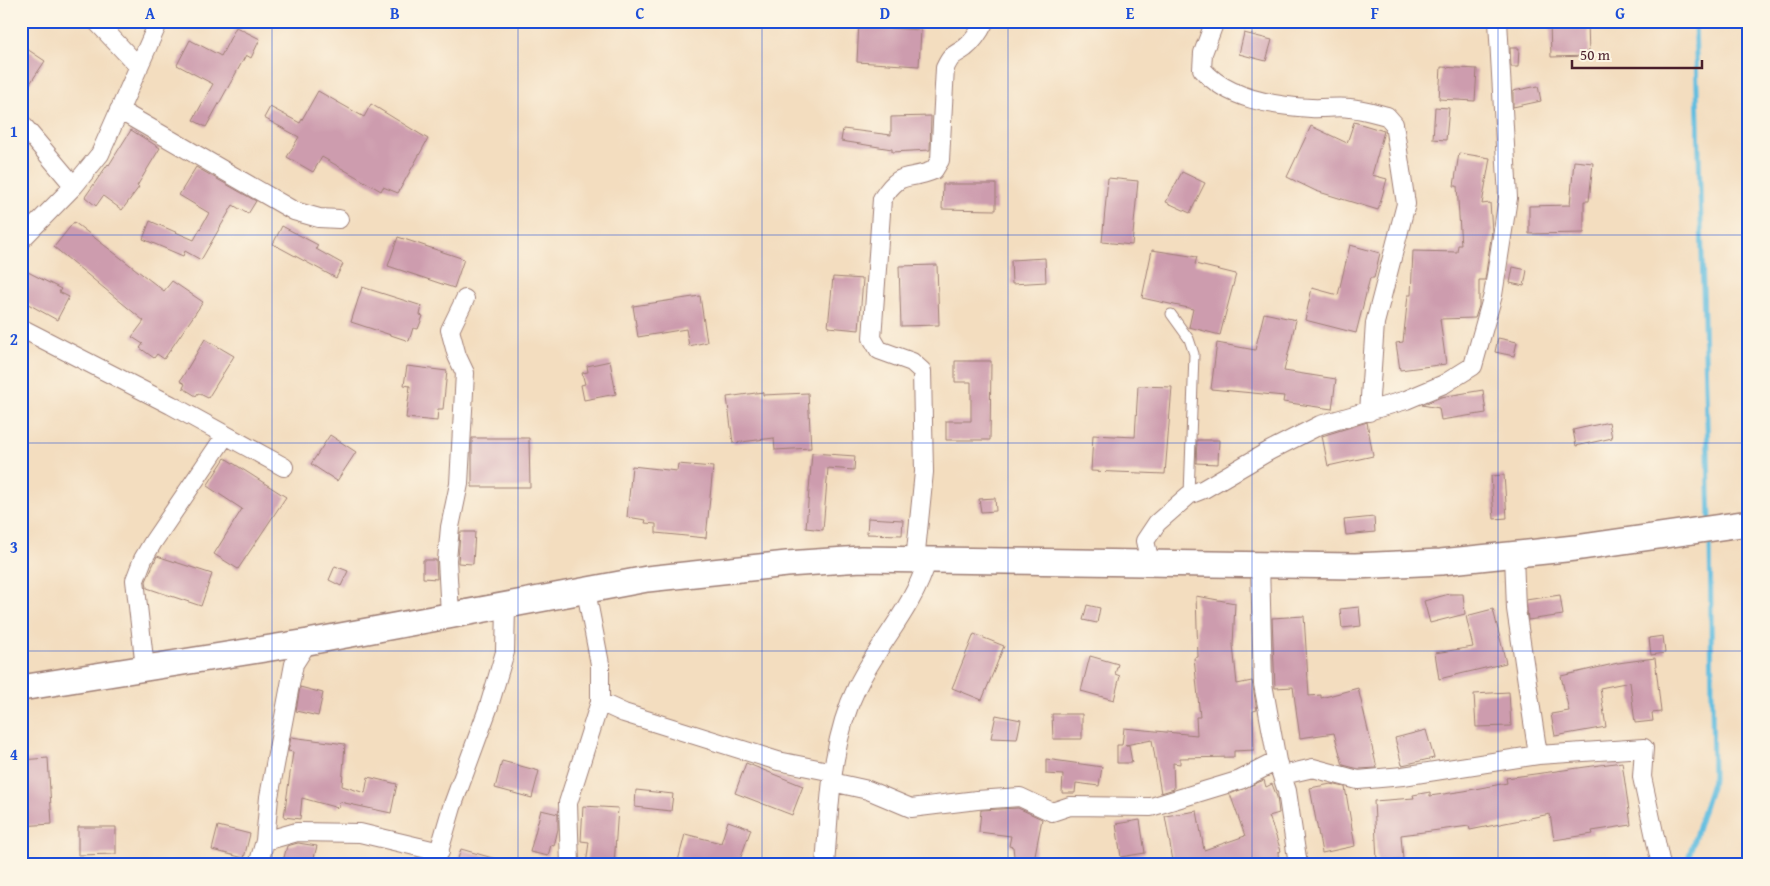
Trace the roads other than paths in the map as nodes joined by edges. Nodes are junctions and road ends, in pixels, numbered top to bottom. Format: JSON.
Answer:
{"nodes":[{"id":1,"x":96,"y":21,"type":"edge"},
{"id":2,"x":158,"y":21,"type":"edge"},
{"id":3,"x":985,"y":21,"type":"edge"},
{"id":4,"x":1215,"y":21,"type":"edge"},
{"id":5,"x":1498,"y":21,"type":"edge"},
{"id":6,"x":139,"y":66,"type":"junction"},
{"id":7,"x":119,"y":110,"type":"junction"},
{"id":8,"x":21,"y":123,"type":"edge"},
{"id":9,"x":74,"y":186,"type":"junction"},
{"id":10,"x":339,"y":219,"type":"dead end"},
{"id":11,"x":21,"y":240,"type":"edge"},
{"id":12,"x":466,"y":299,"type":"dead end"},
{"id":13,"x":1171,"y":314,"type":"dead end"},
{"id":14,"x":21,"y":328,"type":"edge"},
{"id":15,"x":1369,"y":412,"type":"junction"},
{"id":16,"x":224,"y":436,"type":"junction"},
{"id":17,"x":284,"y":467,"type":"dead end"},
{"id":18,"x":1189,"y":495,"type":"junction"},
{"id":19,"x":1749,"y":524,"type":"edge"},
{"id":20,"x":1514,"y":555,"type":"junction"},
{"id":21,"x":921,"y":561,"type":"junction"},
{"id":22,"x":1150,"y":562,"type":"junction"},
{"id":23,"x":1260,"y":564,"type":"junction"},
{"id":24,"x":586,"y":591,"type":"junction"},
{"id":25,"x":506,"y":606,"type":"junction"},
{"id":26,"x":450,"y":614,"type":"junction"},
{"id":27,"x":308,"y":642,"type":"junction"},
{"id":28,"x":145,"y":668,"type":"junction"},
{"id":29,"x":21,"y":688,"type":"edge"},
{"id":30,"x":600,"y":702,"type":"junction"},
{"id":31,"x":1538,"y":755,"type":"junction"},
{"id":32,"x":1280,"y":768,"type":"junction"},
{"id":33,"x":832,"y":777,"type":"junction"},
{"id":34,"x":265,"y":841,"type":"junction"},
{"id":35,"x":438,"y":858,"type":"edge"},
{"id":36,"x":258,"y":865,"type":"edge"},
{"id":37,"x":570,"y":865,"type":"edge"},
{"id":38,"x":825,"y":865,"type":"edge"},
{"id":39,"x":1298,"y":865,"type":"edge"},
{"id":40,"x":1661,"y":865,"type":"edge"}],
"edges":[{"from":1,"to":6,"type":"street"},
{"from":2,"to":6,"type":"street"},
{"from":3,"to":21,"type":"street"},
{"from":4,"to":15,"type":"street"},
{"from":5,"to":15,"type":"street"},
{"from":6,"to":7,"type":"street"},
{"from":7,"to":9,"type":"street"},
{"from":7,"to":10,"type":"street"},
{"from":8,"to":9,"type":"street"},
{"from":9,"to":11,"type":"street"},
{"from":12,"to":26,"type":"street"},
{"from":13,"to":18,"type":"lane"},
{"from":14,"to":16,"type":"street"},
{"from":15,"to":18,"type":"street"},
{"from":16,"to":17,"type":"street"},
{"from":16,"to":28,"type":"street"},
{"from":18,"to":22,"type":"street"},
{"from":19,"to":20,"type":"main road"},
{"from":20,"to":23,"type":"main road"},
{"from":20,"to":31,"type":"street"},
{"from":21,"to":22,"type":"main road"},
{"from":21,"to":24,"type":"main road"},
{"from":21,"to":33,"type":"street"},
{"from":22,"to":23,"type":"main road"},
{"from":23,"to":32,"type":"street"},
{"from":24,"to":25,"type":"main road"},
{"from":24,"to":30,"type":"street"},
{"from":25,"to":26,"type":"main road"},
{"from":25,"to":35,"type":"street"},
{"from":26,"to":27,"type":"main road"},
{"from":27,"to":28,"type":"main road"},
{"from":27,"to":34,"type":"street"},
{"from":28,"to":29,"type":"main road"},
{"from":30,"to":33,"type":"street"},
{"from":30,"to":37,"type":"street"},
{"from":31,"to":32,"type":"street"},
{"from":31,"to":40,"type":"street"},
{"from":32,"to":33,"type":"street"},
{"from":32,"to":39,"type":"street"},
{"from":33,"to":38,"type":"street"},
{"from":34,"to":35,"type":"street"},
{"from":34,"to":36,"type":"street"}]}
